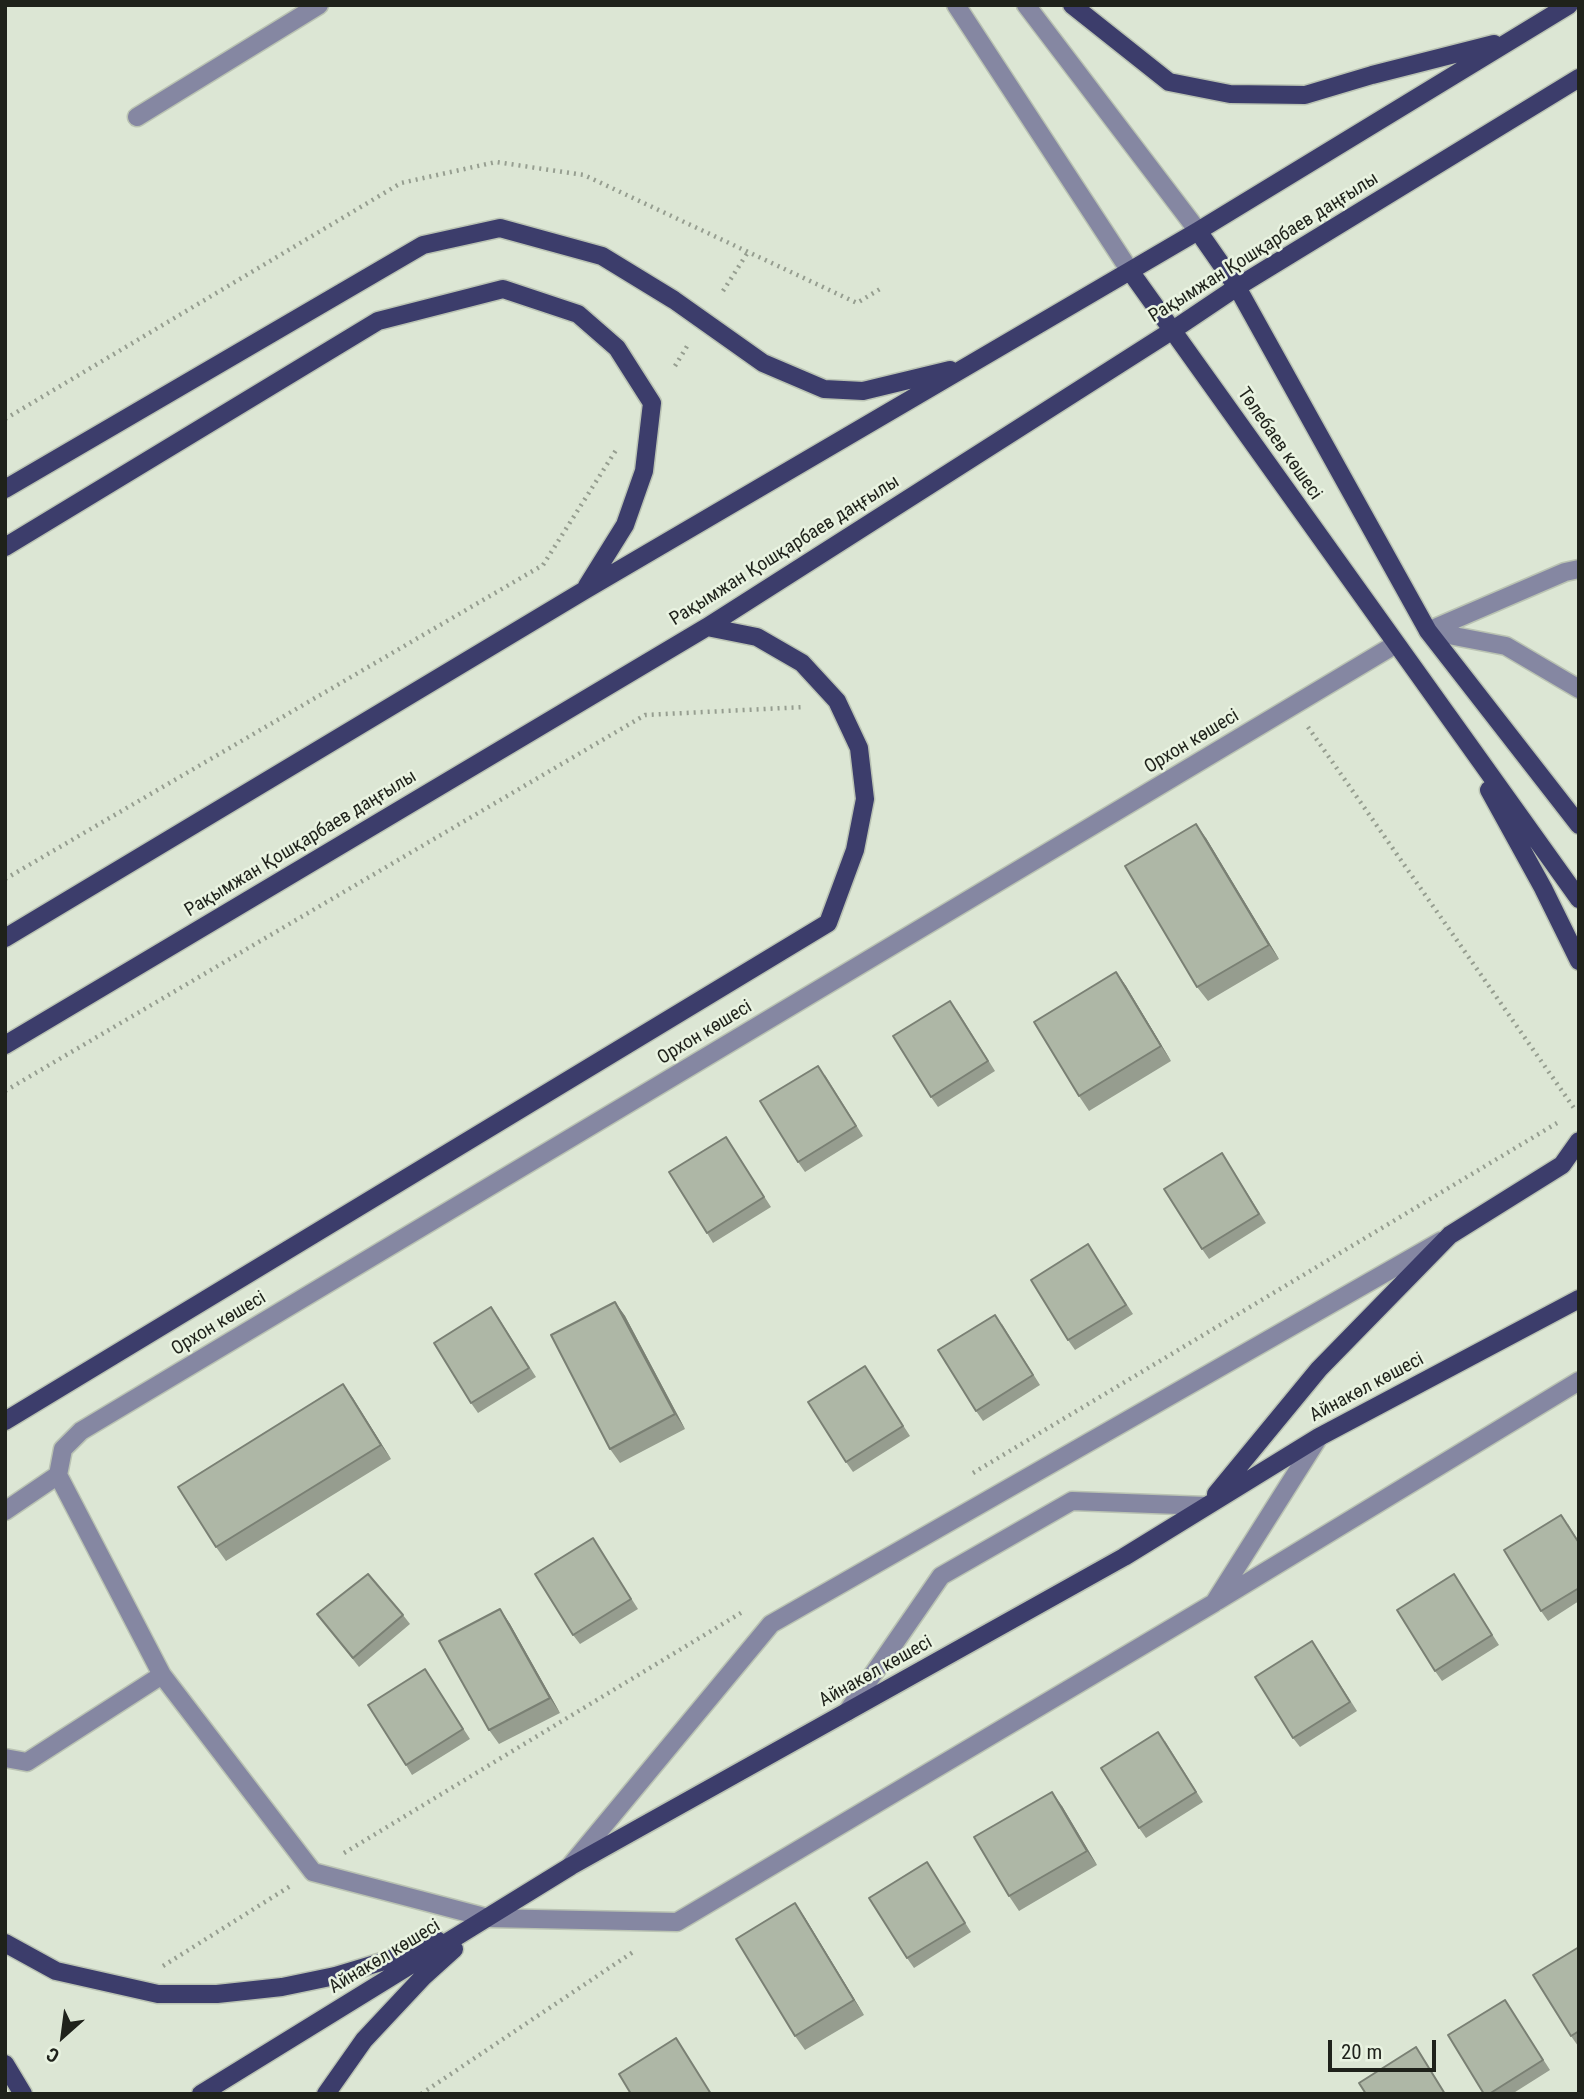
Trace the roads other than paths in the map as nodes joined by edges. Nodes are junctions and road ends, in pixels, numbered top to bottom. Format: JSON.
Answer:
{"nodes":[{"id":1,"x":319,"y":5,"type":"edge"},
{"id":2,"x":956,"y":5,"type":"edge"},
{"id":3,"x":1026,"y":5,"type":"edge"},
{"id":4,"x":1072,"y":5,"type":"edge"},
{"id":5,"x":1569,"y":5,"type":"edge"},
{"id":6,"x":1511,"y":40,"type":"junction"},
{"id":7,"x":1579,"y":78,"type":"edge"},
{"id":8,"x":137,"y":117,"type":"dead end"},
{"id":9,"x":1198,"y":231,"type":"junction"},
{"id":10,"x":1130,"y":271,"type":"junction"},
{"id":11,"x":1237,"y":287,"type":"junction"},
{"id":12,"x":1173,"y":330,"type":"junction"},
{"id":13,"x":971,"y":365,"type":"junction"},
{"id":14,"x":5,"y":489,"type":"edge"},
{"id":15,"x":5,"y":547,"type":"edge"},
{"id":16,"x":1579,"y":569,"type":"edge"},
{"id":17,"x":585,"y":590,"type":"junction"},
{"id":18,"x":707,"y":627,"type":"junction"},
{"id":19,"x":1428,"y":631,"type":"junction"},
{"id":20,"x":1396,"y":644,"type":"junction"},
{"id":21,"x":1579,"y":689,"type":"edge"},
{"id":22,"x":1449,"y":717,"type":"junction"},
{"id":23,"x":1579,"y":825,"type":"edge"},
{"id":24,"x":1579,"y":899,"type":"edge"},
{"id":25,"x":5,"y":938,"type":"edge"},
{"id":26,"x":1579,"y":961,"type":"edge"},
{"id":27,"x":5,"y":1045,"type":"edge"},
{"id":28,"x":1579,"y":1141,"type":"edge"},
{"id":29,"x":1450,"y":1235,"type":"junction"},
{"id":30,"x":1579,"y":1299,"type":"edge"},
{"id":31,"x":1579,"y":1381,"type":"edge"},
{"id":32,"x":5,"y":1421,"type":"edge"},
{"id":33,"x":1319,"y":1437,"type":"junction"},
{"id":34,"x":58,"y":1475,"type":"junction"},
{"id":35,"x":1206,"y":1506,"type":"junction"},
{"id":36,"x":5,"y":1511,"type":"edge"},
{"id":37,"x":1214,"y":1603,"type":"junction"},
{"id":38,"x":162,"y":1675,"type":"junction"},
{"id":39,"x":847,"y":1712,"type":"junction"},
{"id":40,"x":5,"y":1758,"type":"edge"},
{"id":41,"x":571,"y":1866,"type":"junction"},
{"id":42,"x":488,"y":1919,"type":"junction"},
{"id":43,"x":5,"y":1943,"type":"edge"},
{"id":44,"x":5,"y":2064,"type":"edge"},
{"id":45,"x":23,"y":2094,"type":"edge"},
{"id":46,"x":201,"y":2094,"type":"edge"},
{"id":47,"x":326,"y":2094,"type":"edge"}],
"edges":[{"from":1,"to":8,"type":"street"},
{"from":2,"to":10,"type":"street","name":"Төлебаев көшесі"},
{"from":3,"to":9,"type":"street","name":"Төлебаев көшесі"},
{"from":4,"to":6,"type":"main road"},
{"from":5,"to":6,"type":"main road"},
{"from":6,"to":9,"type":"main road"},
{"from":7,"to":11,"type":"main road","name":"Рақымжан Қошқарбаев даңғылы"},
{"from":9,"to":10,"type":"main road"},
{"from":9,"to":11,"type":"main road","name":"Төлебаев көшесі"},
{"from":10,"to":12,"type":"main road","name":"Төлебаев көшесі"},
{"from":10,"to":13,"type":"main road"},
{"from":11,"to":12,"type":"main road","name":"Рақымжан Қошқарбаев даңғылы"},
{"from":11,"to":19,"type":"main road","name":"Төлебаев көшесі"},
{"from":12,"to":18,"type":"main road","name":"Рақымжан Қошқарбаев даңғылы"},
{"from":12,"to":20,"type":"main road","name":"Төлебаев көшесі"},
{"from":13,"to":14,"type":"main road"},
{"from":13,"to":17,"type":"main road"},
{"from":15,"to":17,"type":"main road"},
{"from":16,"to":19,"type":"street"},
{"from":17,"to":25,"type":"main road"},
{"from":18,"to":27,"type":"main road","name":"Рақымжан Қошқарбаев даңғылы"},
{"from":18,"to":32,"type":"main road"},
{"from":19,"to":21,"type":"street"},
{"from":19,"to":23,"type":"main road","name":"Төлебаев көшесі"},
{"from":20,"to":22,"type":"main road","name":"Төлебаев көшесі"},
{"from":20,"to":34,"type":"street","name":"Орхон көшесі"},
{"from":22,"to":24,"type":"main road","name":"Төлебаев көшесі"},
{"from":22,"to":26,"type":"main road"},
{"from":28,"to":29,"type":"main road"},
{"from":29,"to":35,"type":"main road"},
{"from":29,"to":41,"type":"street"},
{"from":30,"to":33,"type":"main road","name":"Айнакөл көшесі"},
{"from":31,"to":37,"type":"street"},
{"from":33,"to":35,"type":"main road","name":"Айнакөл көшесі"},
{"from":33,"to":37,"type":"street"},
{"from":34,"to":36,"type":"street"},
{"from":34,"to":38,"type":"street"},
{"from":35,"to":39,"type":"main road","name":"Айнакөл көшесі"},
{"from":35,"to":39,"type":"street"},
{"from":37,"to":42,"type":"street"},
{"from":38,"to":40,"type":"street"},
{"from":38,"to":42,"type":"street"},
{"from":39,"to":41,"type":"main road","name":"Айнакөл көшесі"},
{"from":41,"to":42,"type":"main road","name":"Айнакөл көшесі"},
{"from":42,"to":43,"type":"main road"},
{"from":42,"to":46,"type":"main road","name":"Айнакөл көшесі"},
{"from":42,"to":47,"type":"main road"},
{"from":44,"to":45,"type":"main road"}]}
